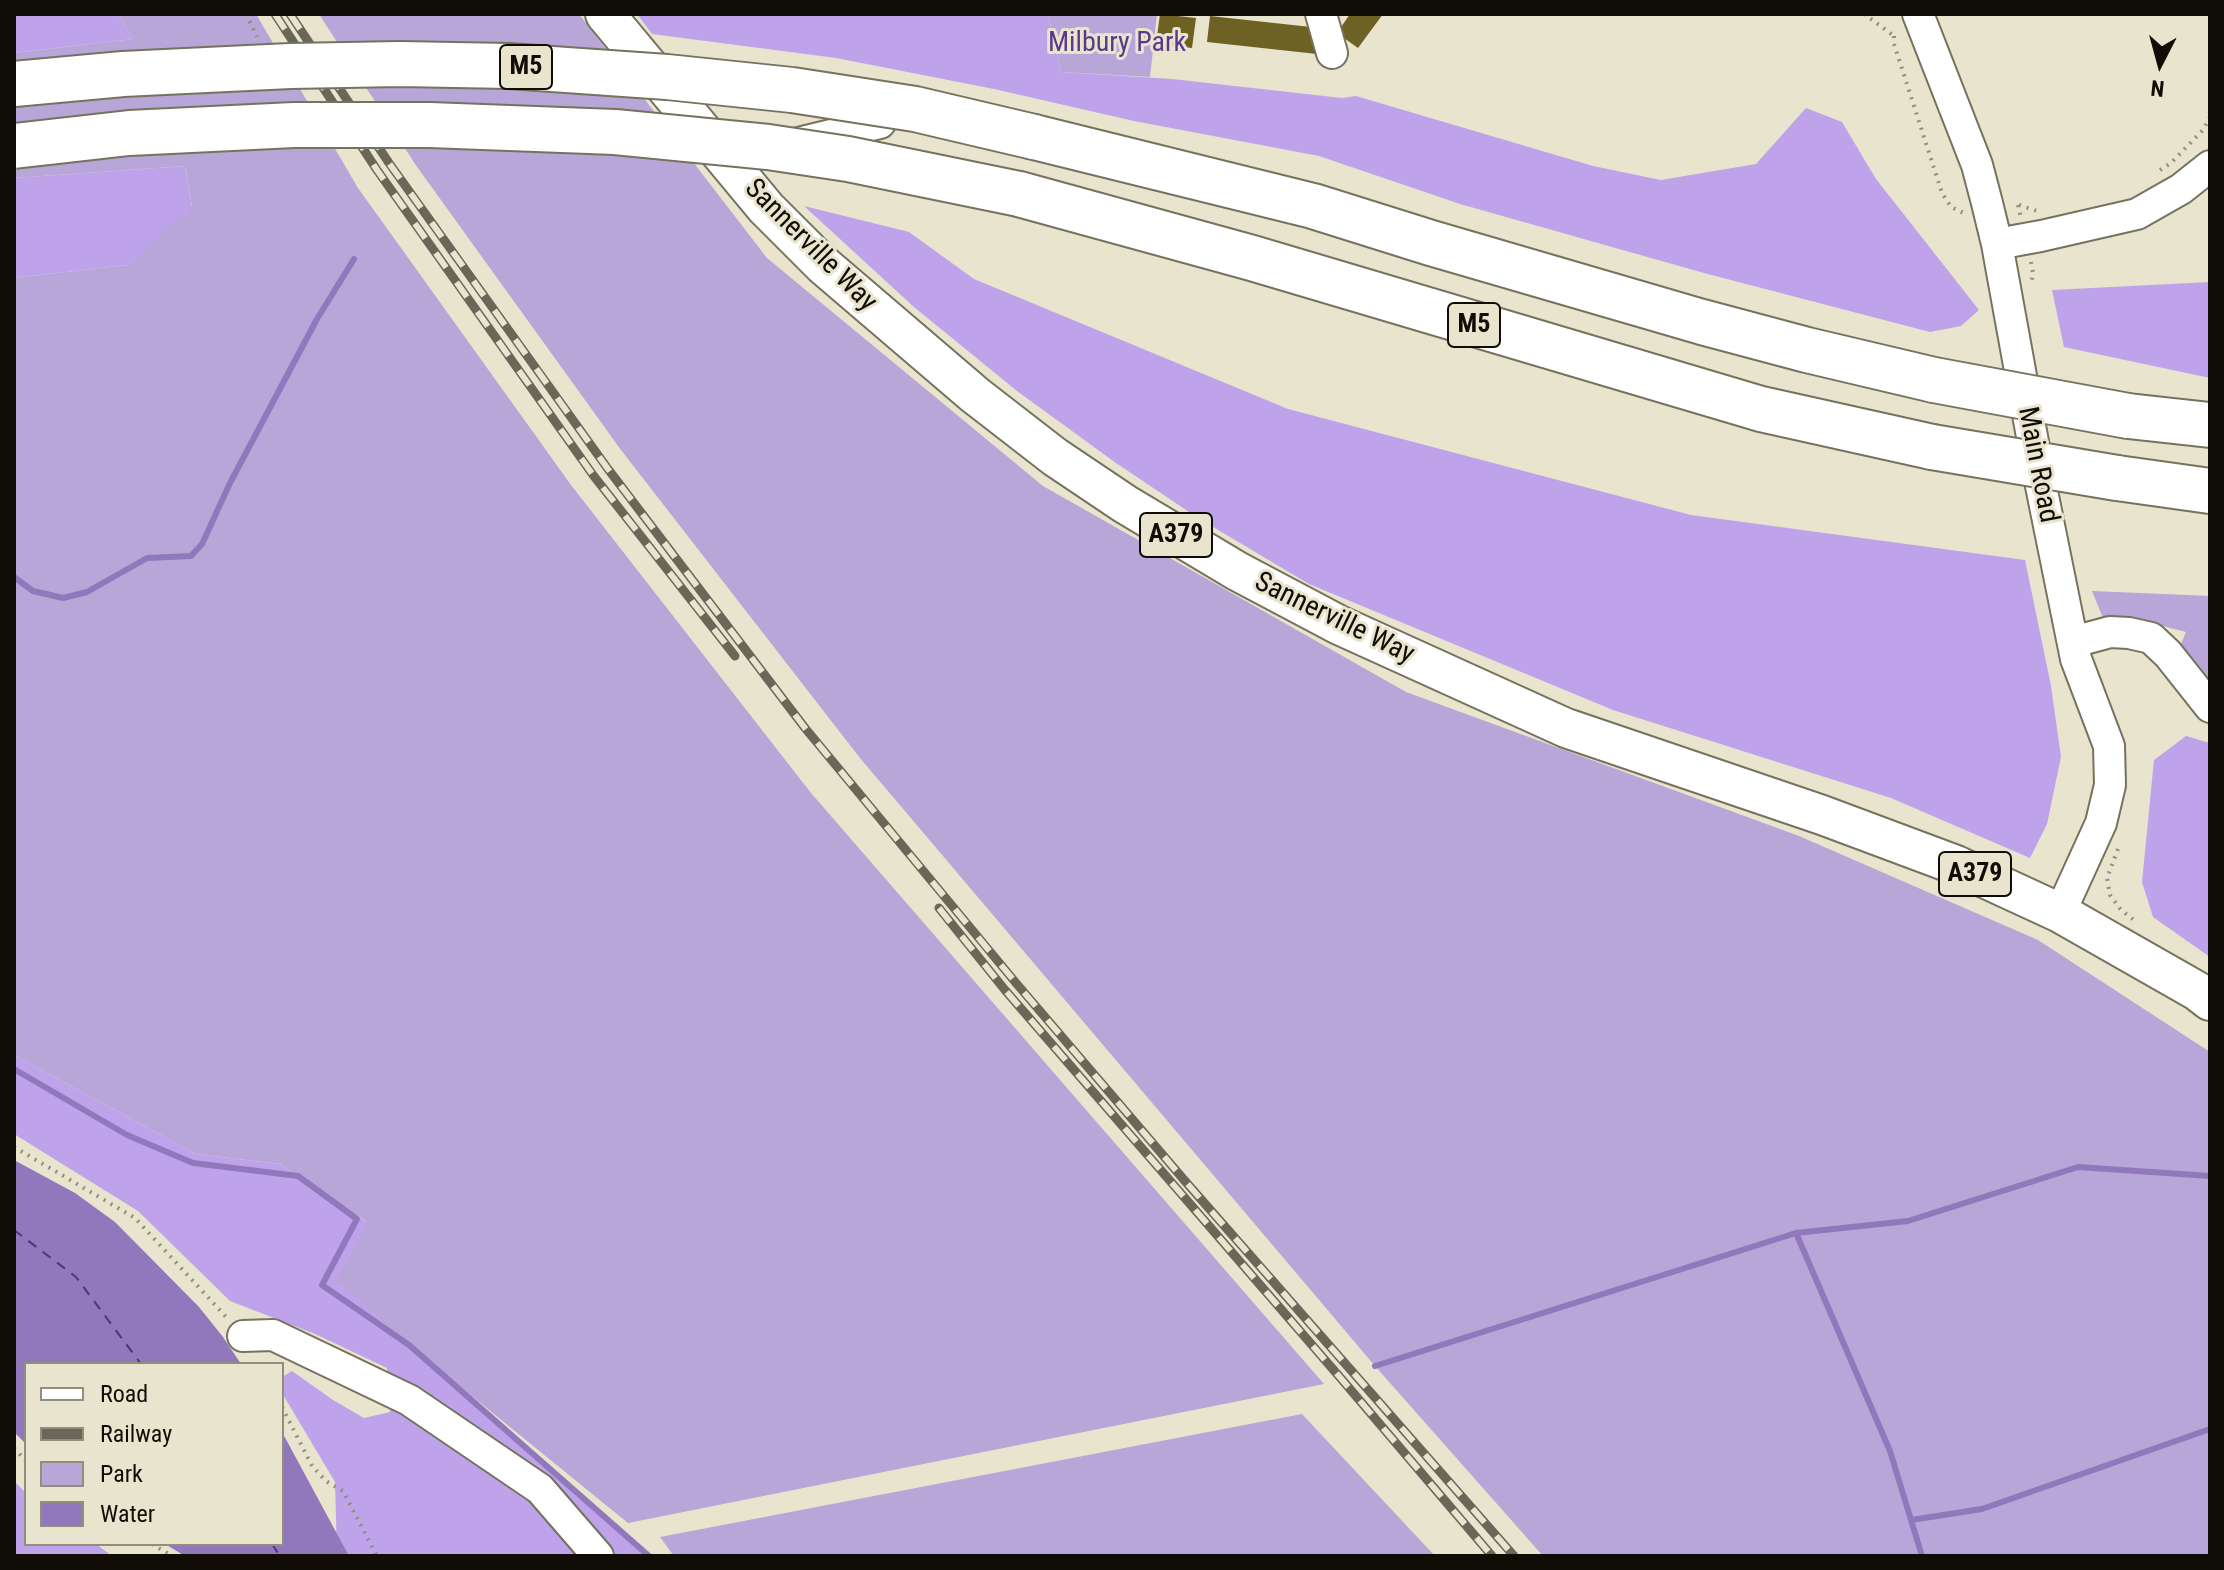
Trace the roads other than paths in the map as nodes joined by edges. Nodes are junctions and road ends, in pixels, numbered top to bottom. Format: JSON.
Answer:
{"nodes":[{"id":1,"x":605,"y":14,"type":"edge"},
{"id":2,"x":1321,"y":14,"type":"edge"},
{"id":3,"x":1918,"y":14,"type":"edge"},
{"id":4,"x":1332,"y":53,"type":"dead end"},
{"id":5,"x":14,"y":84,"type":"edge"},
{"id":6,"x":880,"y":123,"type":"dead end"},
{"id":7,"x":14,"y":146,"type":"edge"},
{"id":8,"x":726,"y":161,"type":"junction"},
{"id":9,"x":2210,"y":166,"type":"edge"},
{"id":10,"x":1997,"y":244,"type":"junction"},
{"id":11,"x":2210,"y":425,"type":"edge"},
{"id":12,"x":2210,"y":491,"type":"edge"},
{"id":13,"x":2073,"y":642,"type":"junction"},
{"id":14,"x":2210,"y":707,"type":"edge"},
{"id":15,"x":2060,"y":913,"type":"junction"},
{"id":16,"x":2210,"y":1001,"type":"edge"},
{"id":17,"x":243,"y":1336,"type":"road end"},
{"id":18,"x":598,"y":1556,"type":"edge"}],
"edges":[{"from":1,"to":8,"type":"main road","name":"Sannerville Way","number":"A379"},
{"from":2,"to":4,"type":"street"},
{"from":3,"to":10,"type":"street","name":"Main Road"},
{"from":5,"to":11,"type":"highway","number":"M5","bridge":true},
{"from":6,"to":8,"type":"street"},
{"from":7,"to":12,"type":"highway","number":"M5","bridge":true},
{"from":8,"to":15,"type":"main road","name":"Sannerville Way","number":"A379"},
{"from":9,"to":10,"type":"street"},
{"from":10,"to":13,"type":"street","name":"Main Road"},
{"from":13,"to":14,"type":"street"},
{"from":13,"to":15,"type":"street","name":"Main Road"},
{"from":15,"to":16,"type":"main road","name":"Sannerville Way","number":"A379"},
{"from":17,"to":18,"type":"street"}]}
